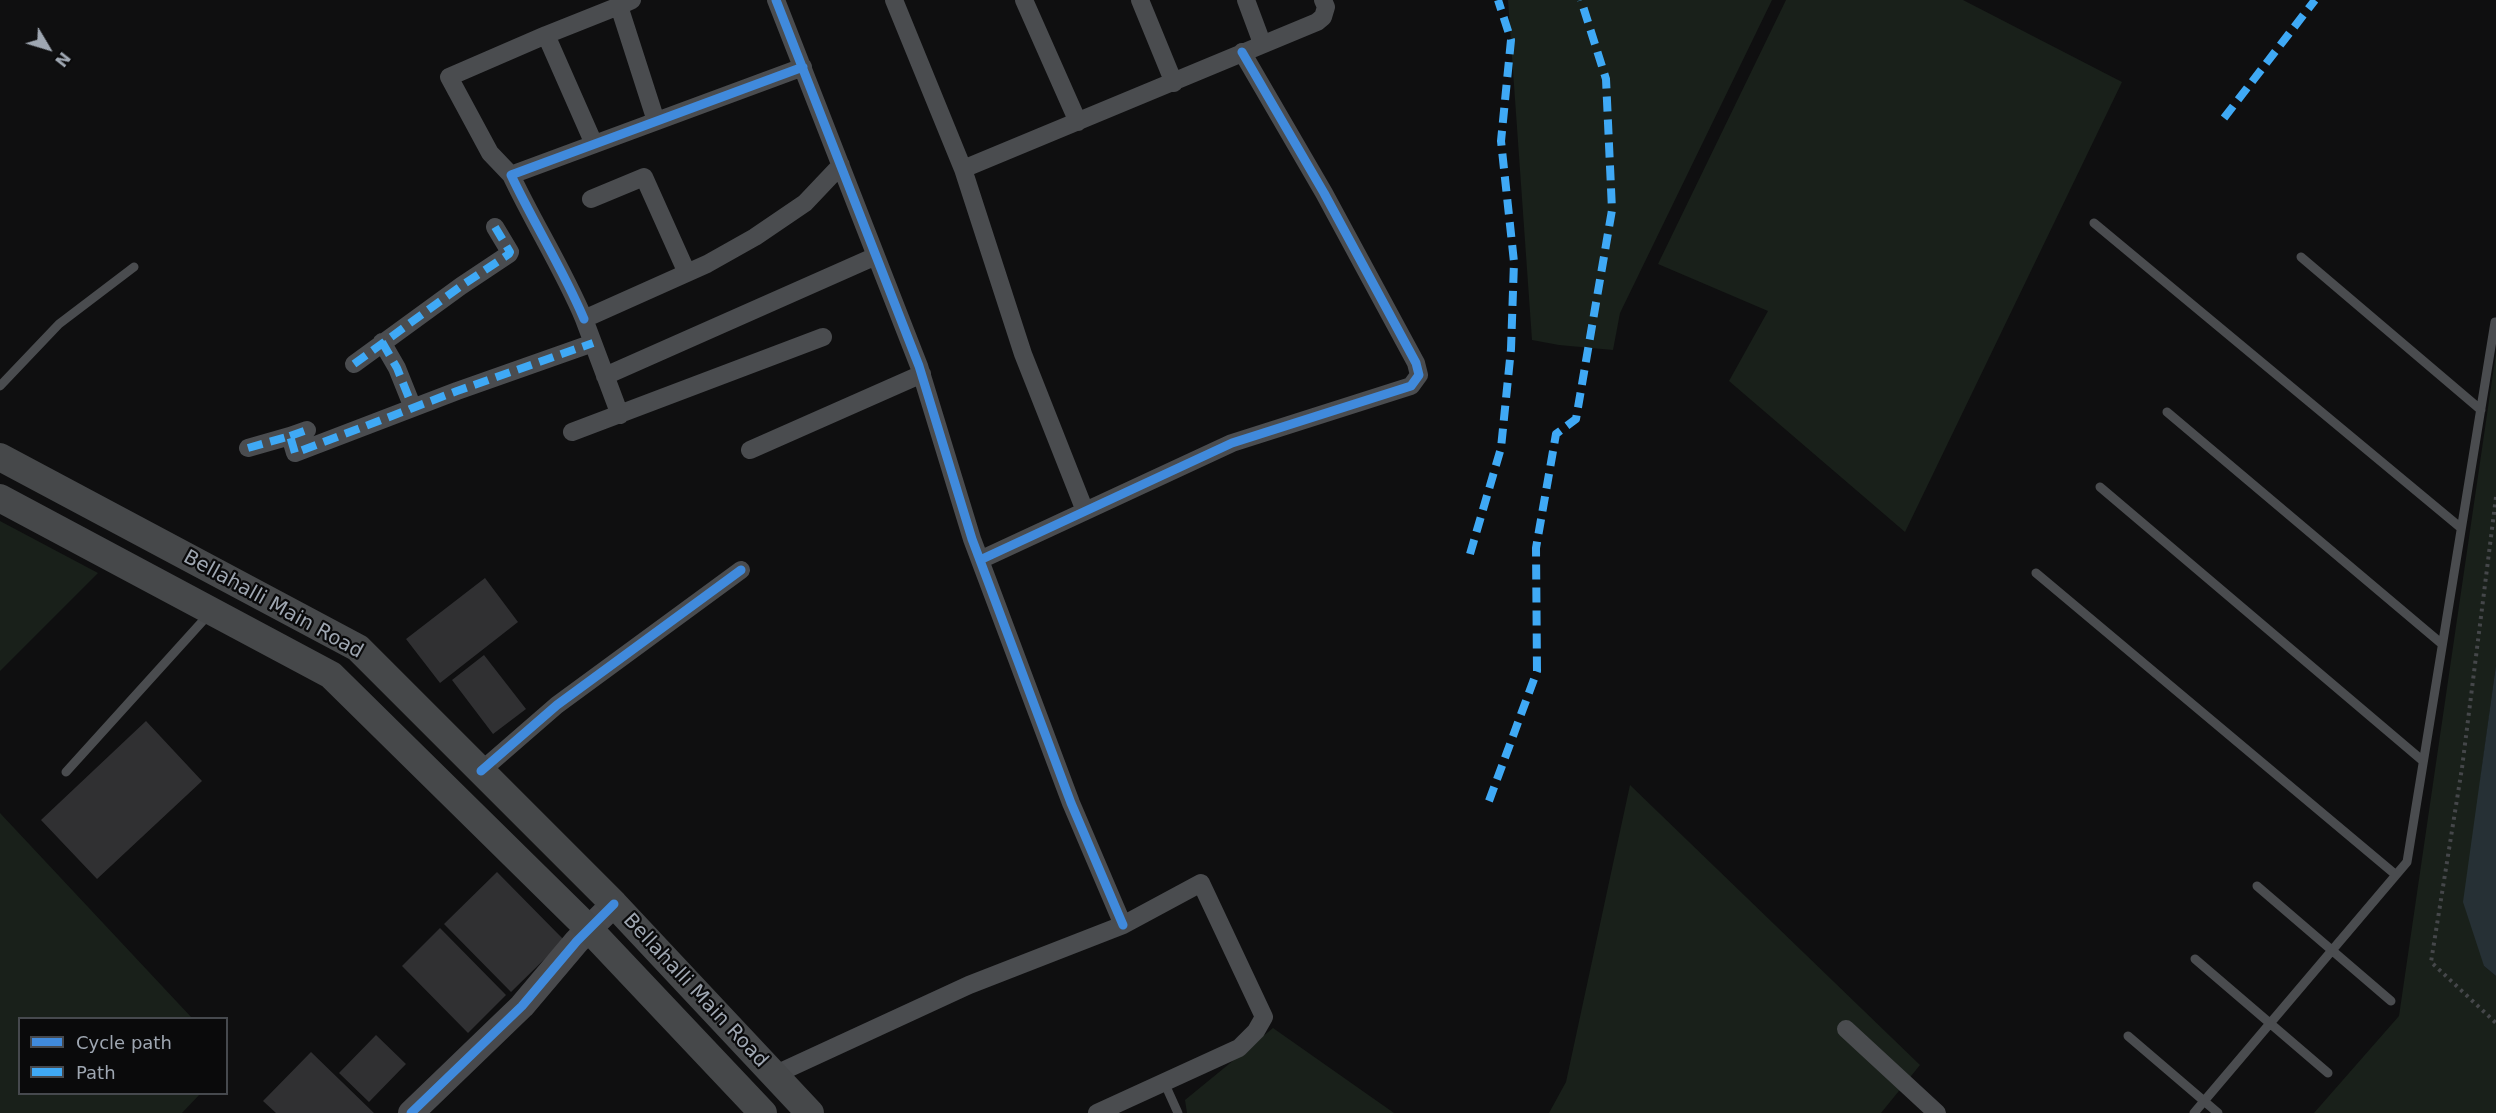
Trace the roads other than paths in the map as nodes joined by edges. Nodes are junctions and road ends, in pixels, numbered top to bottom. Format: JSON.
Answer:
{"nodes":[{"id":1,"x":776,"y":0,"type":"edge"},
{"id":2,"x":894,"y":0,"type":"edge"},
{"id":3,"x":1024,"y":0,"type":"edge"},
{"id":4,"x":1140,"y":0,"type":"edge"},
{"id":5,"x":1246,"y":0,"type":"edge"},
{"id":6,"x":1323,"y":0,"type":"edge"},
{"id":7,"x":625,"y":3,"type":"edge"},
{"id":8,"x":546,"y":35,"type":"junction"},
{"id":9,"x":1262,"y":43,"type":"junction"},
{"id":10,"x":1242,"y":52,"type":"junction"},
{"id":11,"x":803,"y":67,"type":"junction"},
{"id":12,"x":1174,"y":83,"type":"junction"},
{"id":13,"x":656,"y":121,"type":"junction"},
{"id":14,"x":1078,"y":122,"type":"junction"},
{"id":15,"x":594,"y":144,"type":"junction"},
{"id":16,"x":841,"y":165,"type":"junction"},
{"id":17,"x":963,"y":169,"type":"junction"},
{"id":18,"x":511,"y":175,"type":"junction"},
{"id":19,"x":591,"y":199,"type":"dead end"},
{"id":20,"x":2094,"y":223,"type":"dead end"},
{"id":21,"x":495,"y":227,"type":"dead end"},
{"id":22,"x":876,"y":256,"type":"junction"},
{"id":23,"x":2301,"y":257,"type":"dead end"},
{"id":24,"x":134,"y":267,"type":"dead end"},
{"id":25,"x":687,"y":273,"type":"junction"},
{"id":26,"x":584,"y":319,"type":"junction"},
{"id":27,"x":2495,"y":322,"type":"edge"},
{"id":28,"x":823,"y":337,"type":"dead end"},
{"id":29,"x":382,"y":342,"type":"junction"},
{"id":30,"x":593,"y":344,"type":"junction"},
{"id":31,"x":354,"y":364,"type":"dead end"},
{"id":32,"x":922,"y":374,"type":"junction"},
{"id":33,"x":605,"y":376,"type":"junction"},
{"id":34,"x":0,"y":386,"type":"edge"},
{"id":35,"x":413,"y":408,"type":"junction"},
{"id":36,"x":2481,"y":410,"type":"junction"},
{"id":37,"x":2167,"y":412,"type":"dead end"},
{"id":38,"x":620,"y":415,"type":"junction"},
{"id":39,"x":572,"y":432,"type":"dead end"},
{"id":40,"x":249,"y":448,"type":"dead end"},
{"id":41,"x":750,"y":450,"type":"dead end"},
{"id":42,"x":0,"y":456,"type":"edge"},
{"id":43,"x":2100,"y":487,"type":"dead end"},
{"id":44,"x":0,"y":498,"type":"edge"},
{"id":45,"x":1085,"y":512,"type":"junction"},
{"id":46,"x":2461,"y":528,"type":"junction"},
{"id":47,"x":980,"y":560,"type":"junction"},
{"id":48,"x":741,"y":570,"type":"dead end"},
{"id":49,"x":2036,"y":573,"type":"dead end"},
{"id":50,"x":212,"y":612,"type":"junction"},
{"id":51,"x":2442,"y":644,"type":"junction"},
{"id":52,"x":2423,"y":761,"type":"junction"},
{"id":53,"x":481,"y":771,"type":"junction"},
{"id":54,"x":66,"y":772,"type":"dead end"},
{"id":55,"x":2396,"y":875,"type":"junction"},
{"id":56,"x":2257,"y":886,"type":"dead end"},
{"id":57,"x":614,"y":904,"type":"junction"},
{"id":58,"x":1123,"y":925,"type":"junction"},
{"id":59,"x":590,"y":929,"type":"junction"},
{"id":60,"x":2332,"y":950,"type":"junction"},
{"id":61,"x":2195,"y":958,"type":"dead end"},
{"id":62,"x":2391,"y":1001,"type":"dead end"},
{"id":63,"x":2270,"y":1023,"type":"junction"},
{"id":64,"x":1846,"y":1029,"type":"dead end"},
{"id":65,"x":2128,"y":1036,"type":"dead end"},
{"id":66,"x":2328,"y":1073,"type":"dead end"},
{"id":67,"x":774,"y":1075,"type":"junction"},
{"id":68,"x":1164,"y":1082,"type":"junction"},
{"id":69,"x":2204,"y":1101,"type":"junction"},
{"id":70,"x":411,"y":1113,"type":"edge"},
{"id":71,"x":763,"y":1113,"type":"edge"},
{"id":72,"x":810,"y":1113,"type":"edge"},
{"id":73,"x":1097,"y":1113,"type":"edge"},
{"id":74,"x":1178,"y":1113,"type":"edge"},
{"id":75,"x":1937,"y":1113,"type":"edge"},
{"id":76,"x":2194,"y":1113,"type":"edge"},
{"id":77,"x":2218,"y":1113,"type":"edge"}],
"edges":[{"from":1,"to":11,"type":"street"},
{"from":2,"to":17,"type":"street"},
{"from":3,"to":14,"type":"street"},
{"from":4,"to":12,"type":"street"},
{"from":5,"to":9,"type":"street"},
{"from":6,"to":9,"type":"street"},
{"from":7,"to":8,"type":"street"},
{"from":7,"to":13,"type":"street"},
{"from":8,"to":15,"type":"street"},
{"from":8,"to":18,"type":"street"},
{"from":9,"to":10,"type":"street"},
{"from":10,"to":12,"type":"street"},
{"from":10,"to":45,"type":"street"},
{"from":11,"to":13,"type":"street"},
{"from":11,"to":16,"type":"street"},
{"from":12,"to":14,"type":"street"},
{"from":13,"to":15,"type":"street"},
{"from":14,"to":17,"type":"street"},
{"from":15,"to":18,"type":"street"},
{"from":16,"to":22,"type":"street"},
{"from":16,"to":25,"type":"street"},
{"from":17,"to":45,"type":"street"},
{"from":18,"to":26,"type":"street"},
{"from":19,"to":25,"type":"street"},
{"from":20,"to":46,"type":"lane"},
{"from":21,"to":29,"type":"street"},
{"from":22,"to":32,"type":"street"},
{"from":22,"to":33,"type":"street"},
{"from":23,"to":36,"type":"lane"},
{"from":24,"to":34,"type":"lane"},
{"from":25,"to":26,"type":"street"},
{"from":26,"to":30,"type":"street"},
{"from":27,"to":36,"type":"lane"},
{"from":28,"to":38,"type":"street"},
{"from":29,"to":31,"type":"street"},
{"from":29,"to":35,"type":"street"},
{"from":30,"to":33,"type":"street"},
{"from":30,"to":35,"type":"street"},
{"from":32,"to":41,"type":"street"},
{"from":32,"to":47,"type":"street"},
{"from":33,"to":38,"type":"street"},
{"from":35,"to":40,"type":"street"},
{"from":36,"to":46,"type":"lane"},
{"from":37,"to":51,"type":"lane"},
{"from":38,"to":39,"type":"street"},
{"from":42,"to":53,"type":"main road","name":"Bellahalli Main Road"},
{"from":43,"to":52,"type":"lane"},
{"from":44,"to":50,"type":"main road","name":"Bellahalli Main Road"},
{"from":45,"to":47,"type":"street"},
{"from":46,"to":51,"type":"lane"},
{"from":47,"to":58,"type":"street"},
{"from":48,"to":53,"type":"street"},
{"from":49,"to":55,"type":"lane"},
{"from":50,"to":54,"type":"lane"},
{"from":50,"to":59,"type":"main road","name":"Bellahalli Main Road"},
{"from":51,"to":52,"type":"lane"},
{"from":52,"to":55,"type":"lane"},
{"from":53,"to":57,"type":"main road","name":"Bellahalli Main Road"},
{"from":55,"to":60,"type":"lane"},
{"from":56,"to":60,"type":"lane"},
{"from":57,"to":59,"type":"street"},
{"from":57,"to":67,"type":"main road","name":"Bellahalli Main Road"},
{"from":58,"to":67,"type":"street"},
{"from":58,"to":68,"type":"street"},
{"from":59,"to":70,"type":"street"},
{"from":59,"to":71,"type":"main road","name":"Bellahalli Main Road"},
{"from":60,"to":62,"type":"lane"},
{"from":60,"to":63,"type":"lane"},
{"from":61,"to":63,"type":"lane"},
{"from":63,"to":66,"type":"lane"},
{"from":63,"to":69,"type":"lane"},
{"from":64,"to":75,"type":"street"},
{"from":65,"to":69,"type":"lane"},
{"from":67,"to":72,"type":"main road","name":"Bellahalli Main Road"},
{"from":68,"to":73,"type":"street"},
{"from":68,"to":74,"type":"lane"},
{"from":69,"to":76,"type":"lane"},
{"from":69,"to":77,"type":"lane"}]}
